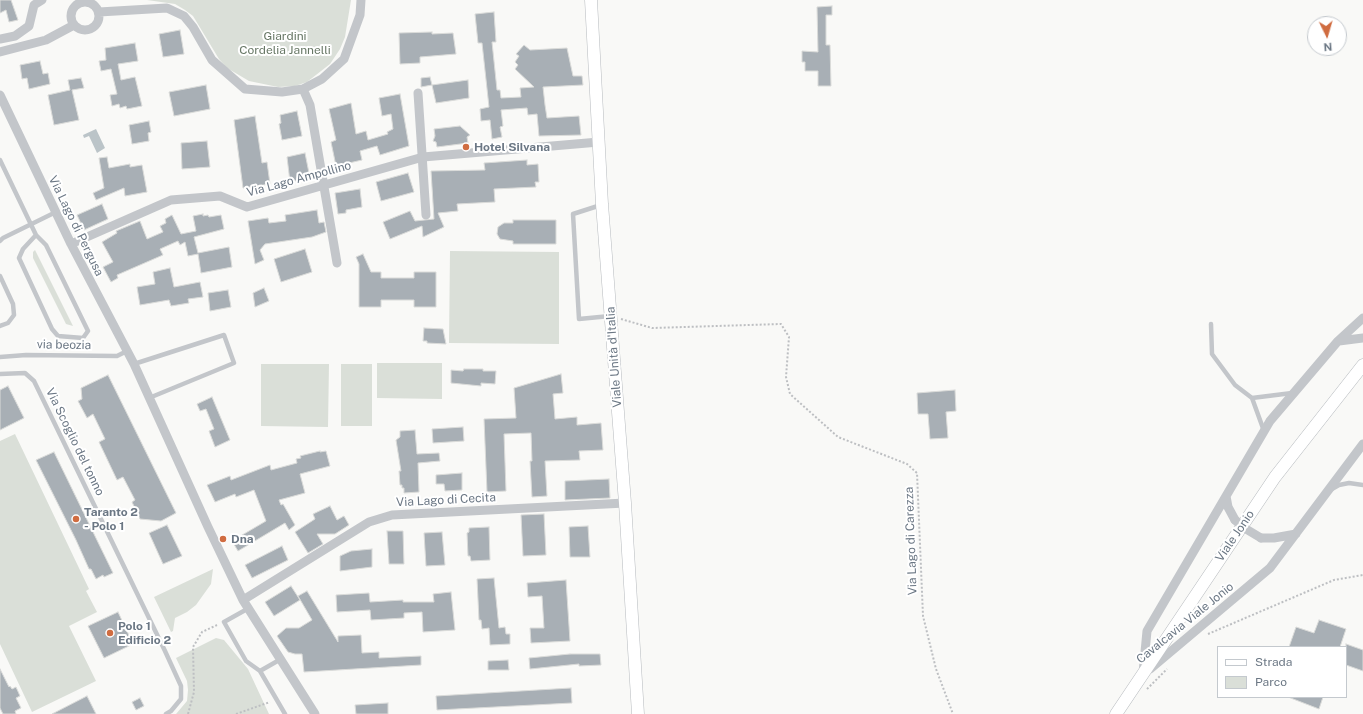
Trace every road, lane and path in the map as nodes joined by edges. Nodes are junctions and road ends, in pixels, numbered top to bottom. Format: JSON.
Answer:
{"nodes":[{"id":1,"x":42,"y":0,"type":"edge"},
{"id":2,"x":361,"y":0,"type":"edge"},
{"id":3,"x":590,"y":0,"type":"edge"},
{"id":4,"x":82,"y":1,"type":"edge"},
{"id":5,"x":99,"y":12,"type":"junction"},
{"id":6,"x":74,"y":25,"type":"junction"},
{"id":7,"x":0,"y":39,"type":"edge"},
{"id":8,"x":0,"y":52,"type":"edge"},
{"id":9,"x":303,"y":89,"type":"junction"},
{"id":10,"x":418,"y":93,"type":"dead end"},
{"id":11,"x":0,"y":96,"type":"edge"},
{"id":12,"x":599,"y":142,"type":"junction"},
{"id":13,"x":423,"y":157,"type":"junction"},
{"id":14,"x":0,"y":160,"type":"edge"},
{"id":15,"x":324,"y":186,"type":"junction"},
{"id":16,"x":602,"y":204,"type":"junction"},
{"id":17,"x":56,"y":212,"type":"junction"},
{"id":18,"x":426,"y":215,"type":"dead end"},
{"id":19,"x":31,"y":224,"type":"junction"},
{"id":20,"x":0,"y":233,"type":"edge"},
{"id":21,"x":36,"y":235,"type":"junction"},
{"id":22,"x":1,"y":240,"type":"edge"},
{"id":23,"x":70,"y":244,"type":"junction"},
{"id":24,"x":337,"y":263,"type":"dead end"},
{"id":25,"x":0,"y":276,"type":"edge"},
{"id":26,"x":610,"y":316,"type":"junction"},
{"id":27,"x":1363,"y":318,"type":"edge"},
{"id":28,"x":1211,"y":324,"type":"dead end"},
{"id":29,"x":0,"y":326,"type":"edge"},
{"id":30,"x":1363,"y":338,"type":"edge"},
{"id":31,"x":1338,"y":341,"type":"junction"},
{"id":32,"x":127,"y":351,"type":"junction"},
{"id":33,"x":0,"y":357,"type":"edge"},
{"id":34,"x":134,"y":364,"type":"junction"},
{"id":35,"x":1363,"y":365,"type":"edge"},
{"id":36,"x":0,"y":374,"type":"edge"},
{"id":37,"x":1292,"y":393,"type":"junction"},
{"id":38,"x":149,"y":398,"type":"junction"},
{"id":39,"x":1252,"y":398,"type":"junction"},
{"id":40,"x":1264,"y":431,"type":"junction"},
{"id":41,"x":1363,"y":444,"type":"edge"},
{"id":42,"x":1363,"y":485,"type":"edge"},
{"id":43,"x":1327,"y":492,"type":"junction"},
{"id":44,"x":1226,"y":496,"type":"junction"},
{"id":45,"x":625,"y":503,"type":"junction"},
{"id":46,"x":1296,"y":534,"type":"junction"},
{"id":47,"x":1363,"y":575,"type":"edge"},
{"id":48,"x":243,"y":600,"type":"junction"},
{"id":49,"x":249,"y":608,"type":"junction"},
{"id":50,"x":224,"y":622,"type":"junction"},
{"id":51,"x":1208,"y":634,"type":"dead end"},
{"id":52,"x":281,"y":659,"type":"junction"},
{"id":53,"x":1171,"y":664,"type":"dead end"},
{"id":54,"x":260,"y":671,"type":"junction"},
{"id":55,"x":1142,"y":675,"type":"junction"},
{"id":56,"x":1144,"y":692,"type":"dead end"},
{"id":57,"x":277,"y":700,"type":"junction"},
{"id":58,"x":166,"y":714,"type":"edge"},
{"id":59,"x":188,"y":714,"type":"edge"},
{"id":60,"x":236,"y":714,"type":"edge"},
{"id":61,"x":285,"y":714,"type":"edge"},
{"id":62,"x":315,"y":714,"type":"edge"},
{"id":63,"x":638,"y":714,"type":"edge"},
{"id":64,"x":953,"y":714,"type":"edge"},
{"id":65,"x":1116,"y":714,"type":"edge"}],
"edges":[{"from":1,"to":7,"type":"street"},
{"from":2,"to":9,"type":"street"},
{"from":3,"to":12,"type":"main road","name":"Viale Unità d'Italia"},
{"from":4,"to":5,"type":"street"},
{"from":4,"to":6,"type":"street"},
{"from":5,"to":6,"type":"street"},
{"from":5,"to":9,"type":"street"},
{"from":6,"to":8,"type":"street"},
{"from":9,"to":15,"type":"street"},
{"from":10,"to":13,"type":"street"},
{"from":11,"to":17,"type":"street","name":"Via Lago di Pergusa"},
{"from":12,"to":13,"type":"street","name":"Via Lago Ampollino"},
{"from":12,"to":16,"type":"main road","name":"Viale Unità d'Italia"},
{"from":13,"to":15,"type":"street","name":"Via Lago Ampollino"},
{"from":13,"to":18,"type":"street"},
{"from":14,"to":19,"type":"lane"},
{"from":15,"to":23,"type":"street","name":"Via Lago Ampollino"},
{"from":15,"to":24,"type":"street"},
{"from":16,"to":26,"type":"main road","name":"Viale Unità d'Italia"},
{"from":16,"to":26,"type":"lane"},
{"from":17,"to":19,"type":"lane"},
{"from":17,"to":23,"type":"street","name":"Via Lago di Pergusa"},
{"from":19,"to":21,"type":"lane"},
{"from":19,"to":22,"type":"lane"},
{"from":20,"to":22,"type":"lane"},
{"from":21,"to":21,"type":"lane"},
{"from":23,"to":32,"type":"street","name":"Via Lago di Pergusa"},
{"from":25,"to":29,"type":"lane"},
{"from":26,"to":45,"type":"main road","name":"Viale Unità d'Italia"},
{"from":26,"to":64,"type":"path","name":"Via Lago di Carezza"},
{"from":27,"to":31,"type":"street","name":"Cavalcavia Viale Jonio"},
{"from":28,"to":39,"type":"lane"},
{"from":30,"to":31,"type":"street"},
{"from":31,"to":37,"type":"street","name":"Cavalcavia Viale Jonio"},
{"from":32,"to":33,"type":"lane","name":"via beozia"},
{"from":32,"to":34,"type":"street","name":"Via Lago di Pergusa"},
{"from":34,"to":38,"type":"street","name":"Via Lago di Pergusa"},
{"from":34,"to":38,"type":"lane"},
{"from":35,"to":55,"type":"main road","name":"Viale Jonio"},
{"from":36,"to":58,"type":"lane","name":"Via Scoglio del tonno"},
{"from":37,"to":39,"type":"lane"},
{"from":37,"to":40,"type":"street","name":"Cavalcavia Viale Jonio"},
{"from":38,"to":48,"type":"street","name":"Via Lago di Pergusa"},
{"from":39,"to":40,"type":"lane"},
{"from":40,"to":44,"type":"street","name":"Cavalcavia Viale Jonio"},
{"from":41,"to":43,"type":"street","name":"Cavalcavia Viale Jonio"},
{"from":42,"to":43,"type":"lane"},
{"from":43,"to":46,"type":"street","name":"Cavalcavia Viale Jonio"},
{"from":44,"to":46,"type":"street","bridge":true},
{"from":44,"to":55,"type":"street","name":"Cavalcavia Viale Jonio"},
{"from":45,"to":48,"type":"street","name":"Via Lago di Cecita"},
{"from":45,"to":63,"type":"main road","name":"Viale Unità d'Italia"},
{"from":46,"to":55,"type":"street","name":"Cavalcavia Viale Jonio"},
{"from":47,"to":51,"type":"path"},
{"from":48,"to":49,"type":"street","name":"Via Lago di Pergusa"},
{"from":49,"to":50,"type":"lane"},
{"from":49,"to":52,"type":"street","name":"Via Lago di Pergusa"},
{"from":50,"to":54,"type":"lane"},
{"from":50,"to":59,"type":"path"},
{"from":52,"to":54,"type":"lane"},
{"from":52,"to":62,"type":"street","name":"Via Lago di Pergusa"},
{"from":53,"to":56,"type":"path"},
{"from":54,"to":57,"type":"lane"},
{"from":55,"to":65,"type":"main road","name":"Viale Jonio"},
{"from":57,"to":60,"type":"path"},
{"from":57,"to":61,"type":"lane"}]}
